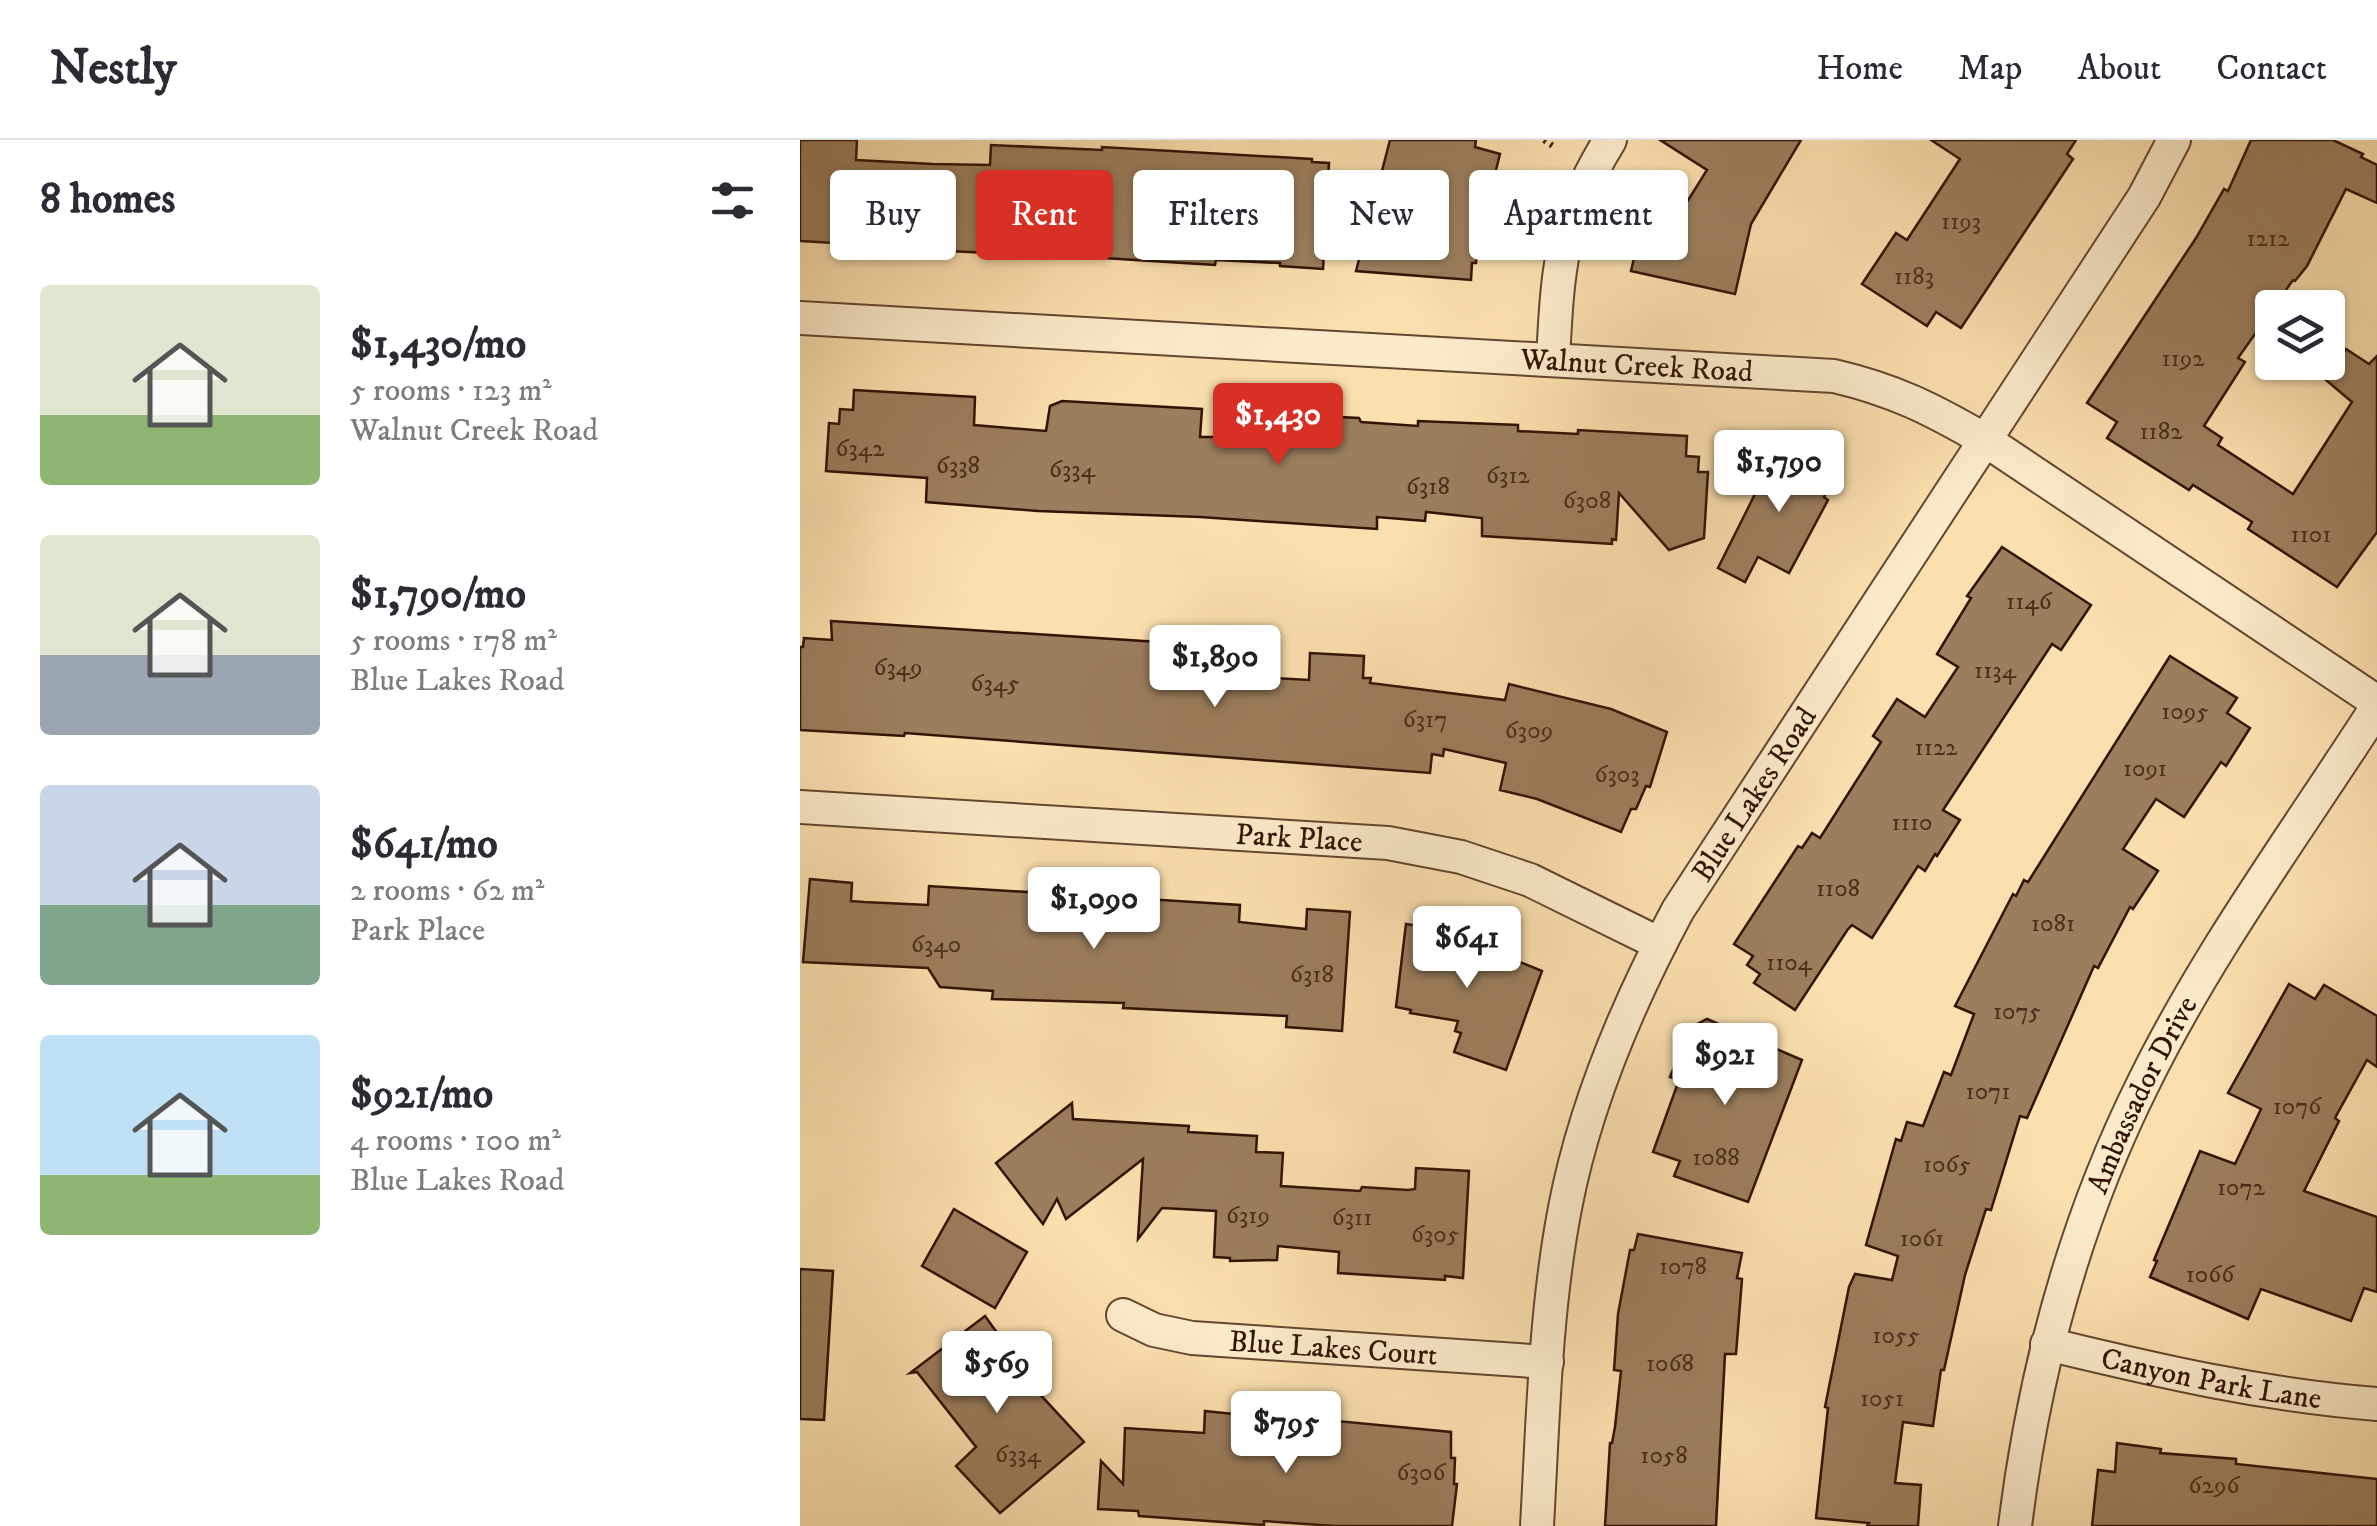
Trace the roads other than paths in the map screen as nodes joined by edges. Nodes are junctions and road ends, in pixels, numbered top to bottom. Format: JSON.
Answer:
{"nodes":[{"id":1,"x":1610,"y":140,"type":"edge"},
{"id":2,"x":2174,"y":140,"type":"edge"},
{"id":3,"x":800,"y":318,"type":"edge"},
{"id":4,"x":1552,"y":359,"type":"junction"},
{"id":5,"x":1985,"y":440,"type":"junction"},
{"id":6,"x":2377,"y":705,"type":"edge"},
{"id":7,"x":800,"y":806,"type":"edge"},
{"id":8,"x":1660,"y":944,"type":"junction"},
{"id":9,"x":1123,"y":1315,"type":"dead end"},
{"id":10,"x":2047,"y":1344,"type":"junction"},
{"id":11,"x":1547,"y":1362,"type":"junction"},
{"id":12,"x":2377,"y":1404,"type":"edge"},
{"id":13,"x":1537,"y":1526,"type":"edge"},
{"id":14,"x":2015,"y":1526,"type":"edge"}],
"edges":[{"from":1,"to":4,"type":"street"},
{"from":2,"to":5,"type":"street","name":"Blue Lakes Road"},
{"from":3,"to":4,"type":"street","name":"Walnut Creek Road"},
{"from":4,"to":5,"type":"street","name":"Walnut Creek Road"},
{"from":5,"to":6,"type":"street","name":"Walnut Creek Road"},
{"from":5,"to":8,"type":"street","name":"Blue Lakes Road"},
{"from":6,"to":10,"type":"street","name":"Ambassador Drive"},
{"from":7,"to":8,"type":"street","name":"Park Place"},
{"from":8,"to":11,"type":"street","name":"Blue Lakes Road"},
{"from":9,"to":11,"type":"street","name":"Blue Lakes Court"},
{"from":10,"to":12,"type":"street","name":"Canyon Park Lane"},
{"from":10,"to":14,"type":"street","name":"Ambassador Drive"},
{"from":11,"to":13,"type":"street","name":"Blue Lakes Road"}]}
